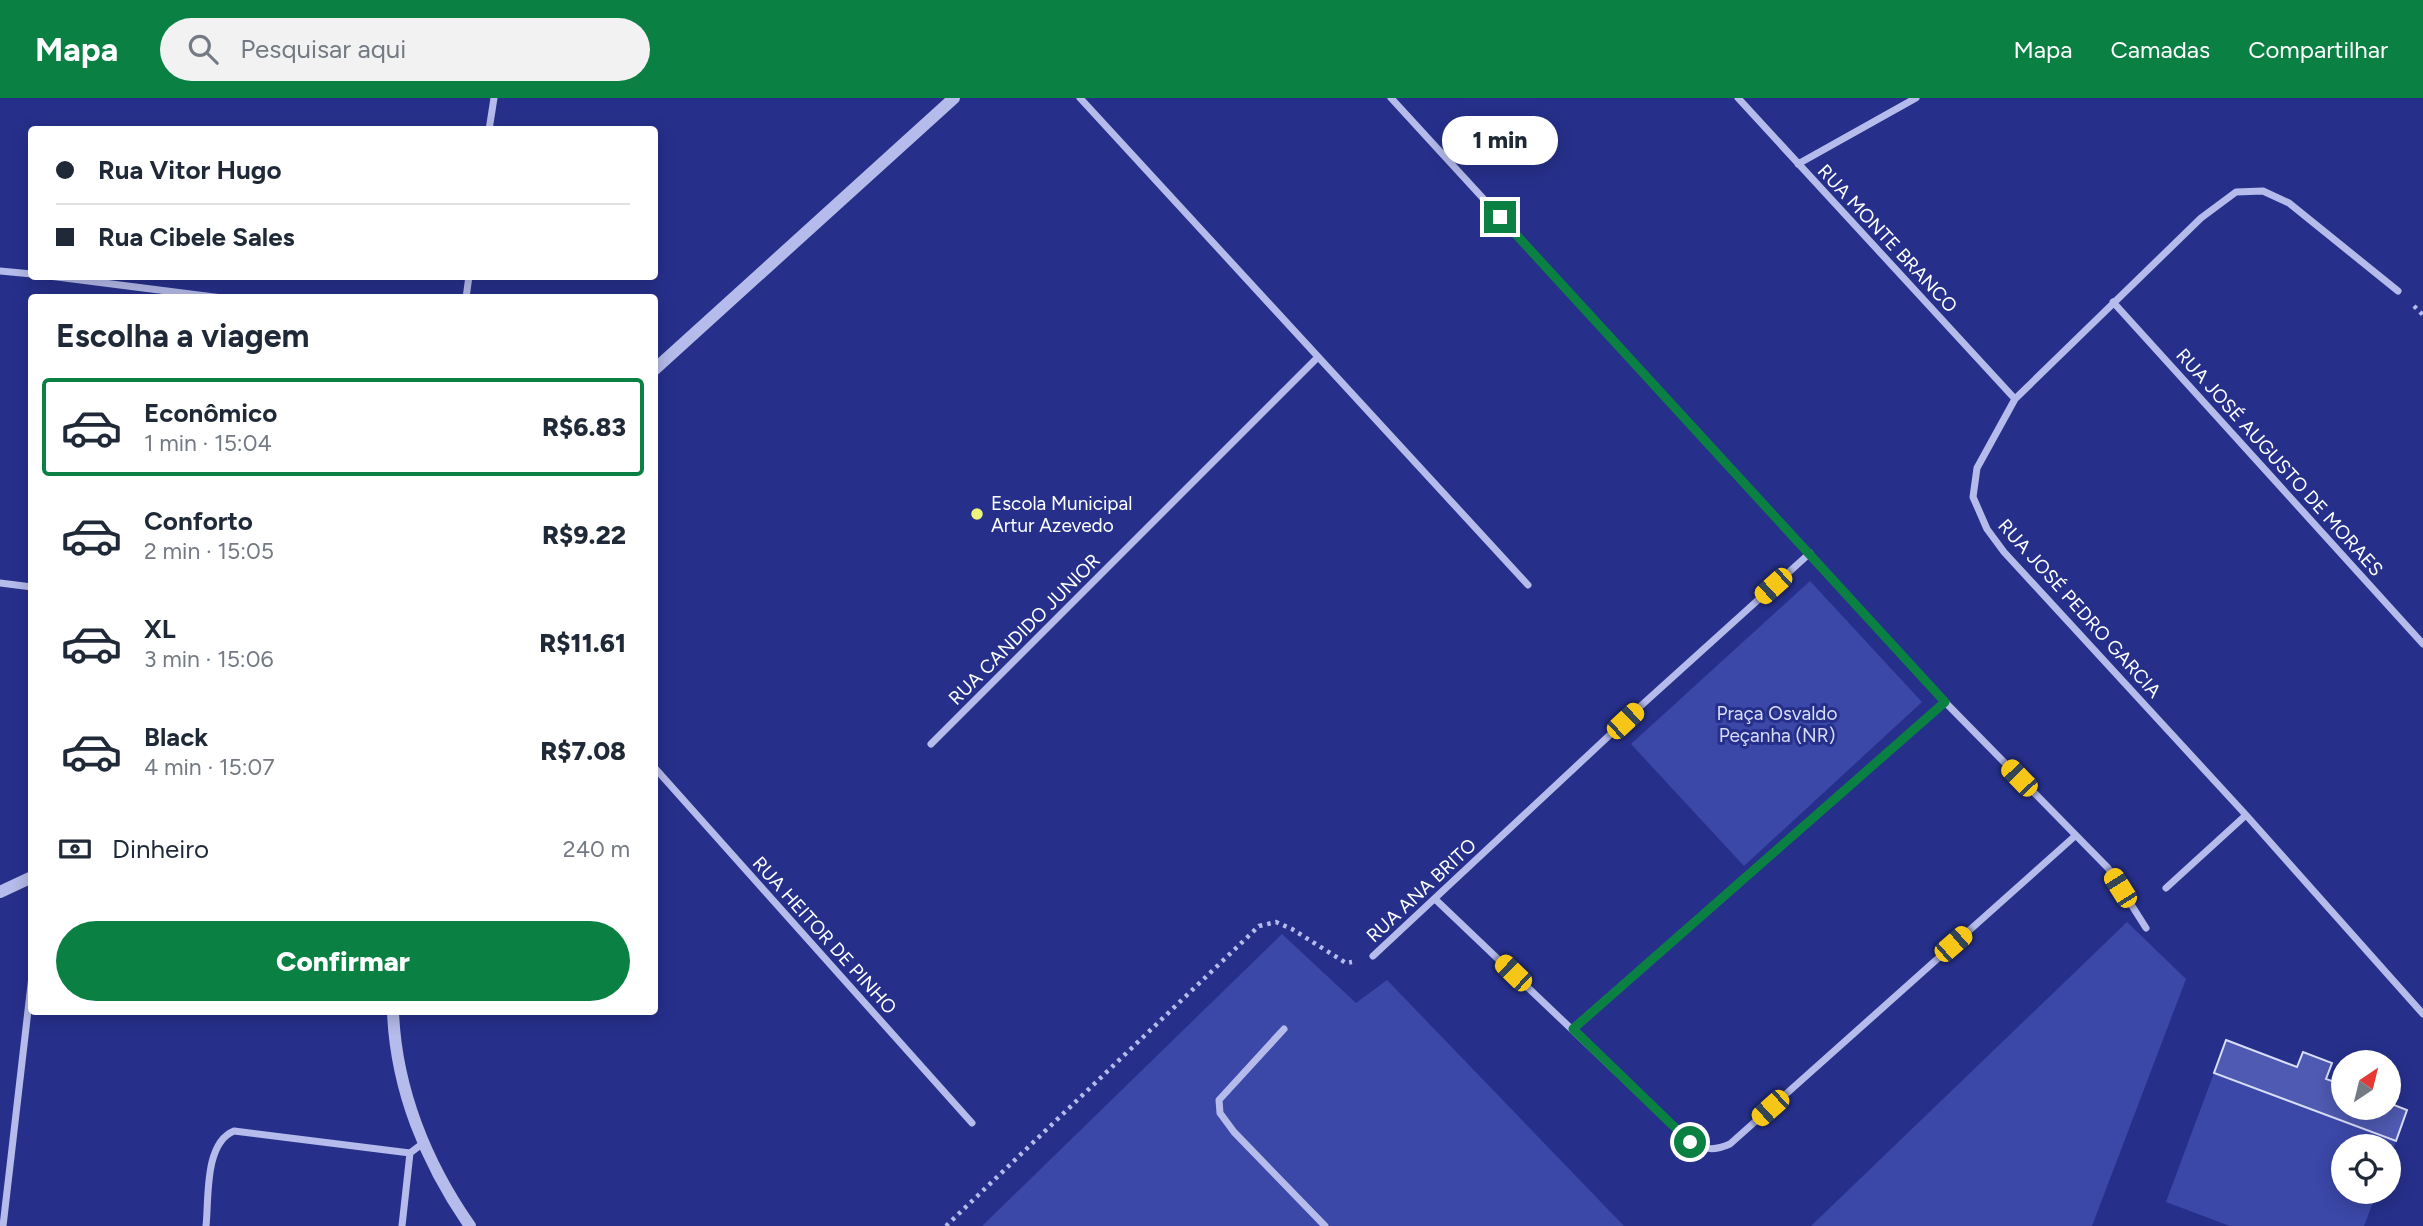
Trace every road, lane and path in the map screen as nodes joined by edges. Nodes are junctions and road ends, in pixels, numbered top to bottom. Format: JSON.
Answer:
{"nodes":[{"id":1,"x":494,"y":98,"type":"edge"},
{"id":2,"x":954,"y":98,"type":"edge"},
{"id":3,"x":1080,"y":98,"type":"edge"},
{"id":4,"x":1391,"y":98,"type":"edge"},
{"id":5,"x":1738,"y":98,"type":"edge"},
{"id":6,"x":1916,"y":98,"type":"edge"},
{"id":7,"x":490,"y":126,"type":"edge"},
{"id":8,"x":1798,"y":164,"type":"junction"},
{"id":9,"x":0,"y":271,"type":"edge"},
{"id":10,"x":28,"y":274,"type":"edge"},
{"id":11,"x":80,"y":280,"type":"edge"},
{"id":12,"x":2399,"y":291,"type":"dead end"},
{"id":13,"x":191,"y":294,"type":"edge"},
{"id":14,"x":2113,"y":302,"type":"junction"},
{"id":15,"x":1318,"y":357,"type":"junction"},
{"id":16,"x":658,"y":366,"type":"edge"},
{"id":17,"x":2015,"y":399,"type":"junction"},
{"id":18,"x":1810,"y":553,"type":"junction"},
{"id":19,"x":0,"y":583,"type":"edge"},
{"id":20,"x":28,"y":586,"type":"edge"},
{"id":21,"x":1528,"y":586,"type":"dead end"},
{"id":22,"x":2423,"y":644,"type":"edge"},
{"id":23,"x":1945,"y":702,"type":"junction"},
{"id":24,"x":931,"y":744,"type":"dead end"},
{"id":25,"x":658,"y":771,"type":"edge"},
{"id":26,"x":2246,"y":815,"type":"junction"},
{"id":27,"x":2075,"y":836,"type":"junction"},
{"id":28,"x":28,"y":879,"type":"edge"},
{"id":29,"x":2166,"y":888,"type":"dead end"},
{"id":30,"x":0,"y":892,"type":"edge"},
{"id":31,"x":1435,"y":899,"type":"junction"},
{"id":32,"x":2146,"y":928,"type":"dead end"},
{"id":33,"x":1373,"y":956,"type":"joint"},
{"id":34,"x":28,"y":1010,"type":"edge"},
{"id":35,"x":2423,"y":1014,"type":"edge"},
{"id":36,"x":393,"y":1015,"type":"edge"},
{"id":37,"x":1284,"y":1029,"type":"dead end"},
{"id":38,"x":1573,"y":1029,"type":"junction"},
{"id":39,"x":972,"y":1123,"type":"dead end"},
{"id":40,"x":422,"y":1144,"type":"junction"},
{"id":41,"x":410,"y":1153,"type":"junction"},
{"id":42,"x":3,"y":1226,"type":"edge"},
{"id":43,"x":206,"y":1226,"type":"edge"},
{"id":44,"x":402,"y":1226,"type":"edge"},
{"id":45,"x":470,"y":1226,"type":"edge"},
{"id":46,"x":946,"y":1226,"type":"edge"},
{"id":47,"x":1325,"y":1226,"type":"edge"}],
"edges":[{"from":1,"to":7,"type":"street"},
{"from":2,"to":16,"type":"street"},
{"from":3,"to":15,"type":"street"},
{"from":4,"to":18,"type":"street"},
{"from":5,"to":8,"type":"street","name":"RUA MONTE BRANCO"},
{"from":6,"to":8,"type":"street"},
{"from":8,"to":17,"type":"street","name":"RUA MONTE BRANCO"},
{"from":9,"to":10,"type":"street"},
{"from":11,"to":13,"type":"street"},
{"from":12,"to":14,"type":"street","name":"RUA JOSÉ PEDRO GARCIA"},
{"from":14,"to":17,"type":"street","name":"RUA JOSÉ PEDRO GARCIA"},
{"from":14,"to":22,"type":"street","name":"RUA JOSÉ AUGUSTO DE MORAES"},
{"from":15,"to":21,"type":"street"},
{"from":15,"to":24,"type":"street","name":"RUA CANDIDO JUNIOR"},
{"from":17,"to":26,"type":"street","name":"RUA JOSÉ PEDRO GARCIA"},
{"from":18,"to":23,"type":"street"},
{"from":18,"to":31,"type":"street","name":"RUA ANA BRITO"},
{"from":19,"to":20,"type":"street"},
{"from":23,"to":27,"type":"street"},
{"from":23,"to":38,"type":"street"},
{"from":25,"to":39,"type":"street","name":"RUA HEITOR DE PINHO"},
{"from":26,"to":29,"type":"street"},
{"from":26,"to":35,"type":"street","name":"RUA JOSÉ PEDRO GARCIA"},
{"from":27,"to":32,"type":"street"},
{"from":27,"to":38,"type":"street"},
{"from":28,"to":30,"type":"street"},
{"from":31,"to":33,"type":"street","name":"RUA ANA BRITO"},
{"from":31,"to":38,"type":"street"},
{"from":33,"to":46,"type":"path","name":"RUA ANA BRITO"},
{"from":34,"to":42,"type":"street"},
{"from":36,"to":40,"type":"street"},
{"from":37,"to":47,"type":"street"},
{"from":40,"to":41,"type":"street"},
{"from":40,"to":45,"type":"street"},
{"from":41,"to":43,"type":"street"},
{"from":41,"to":44,"type":"street"}]}
